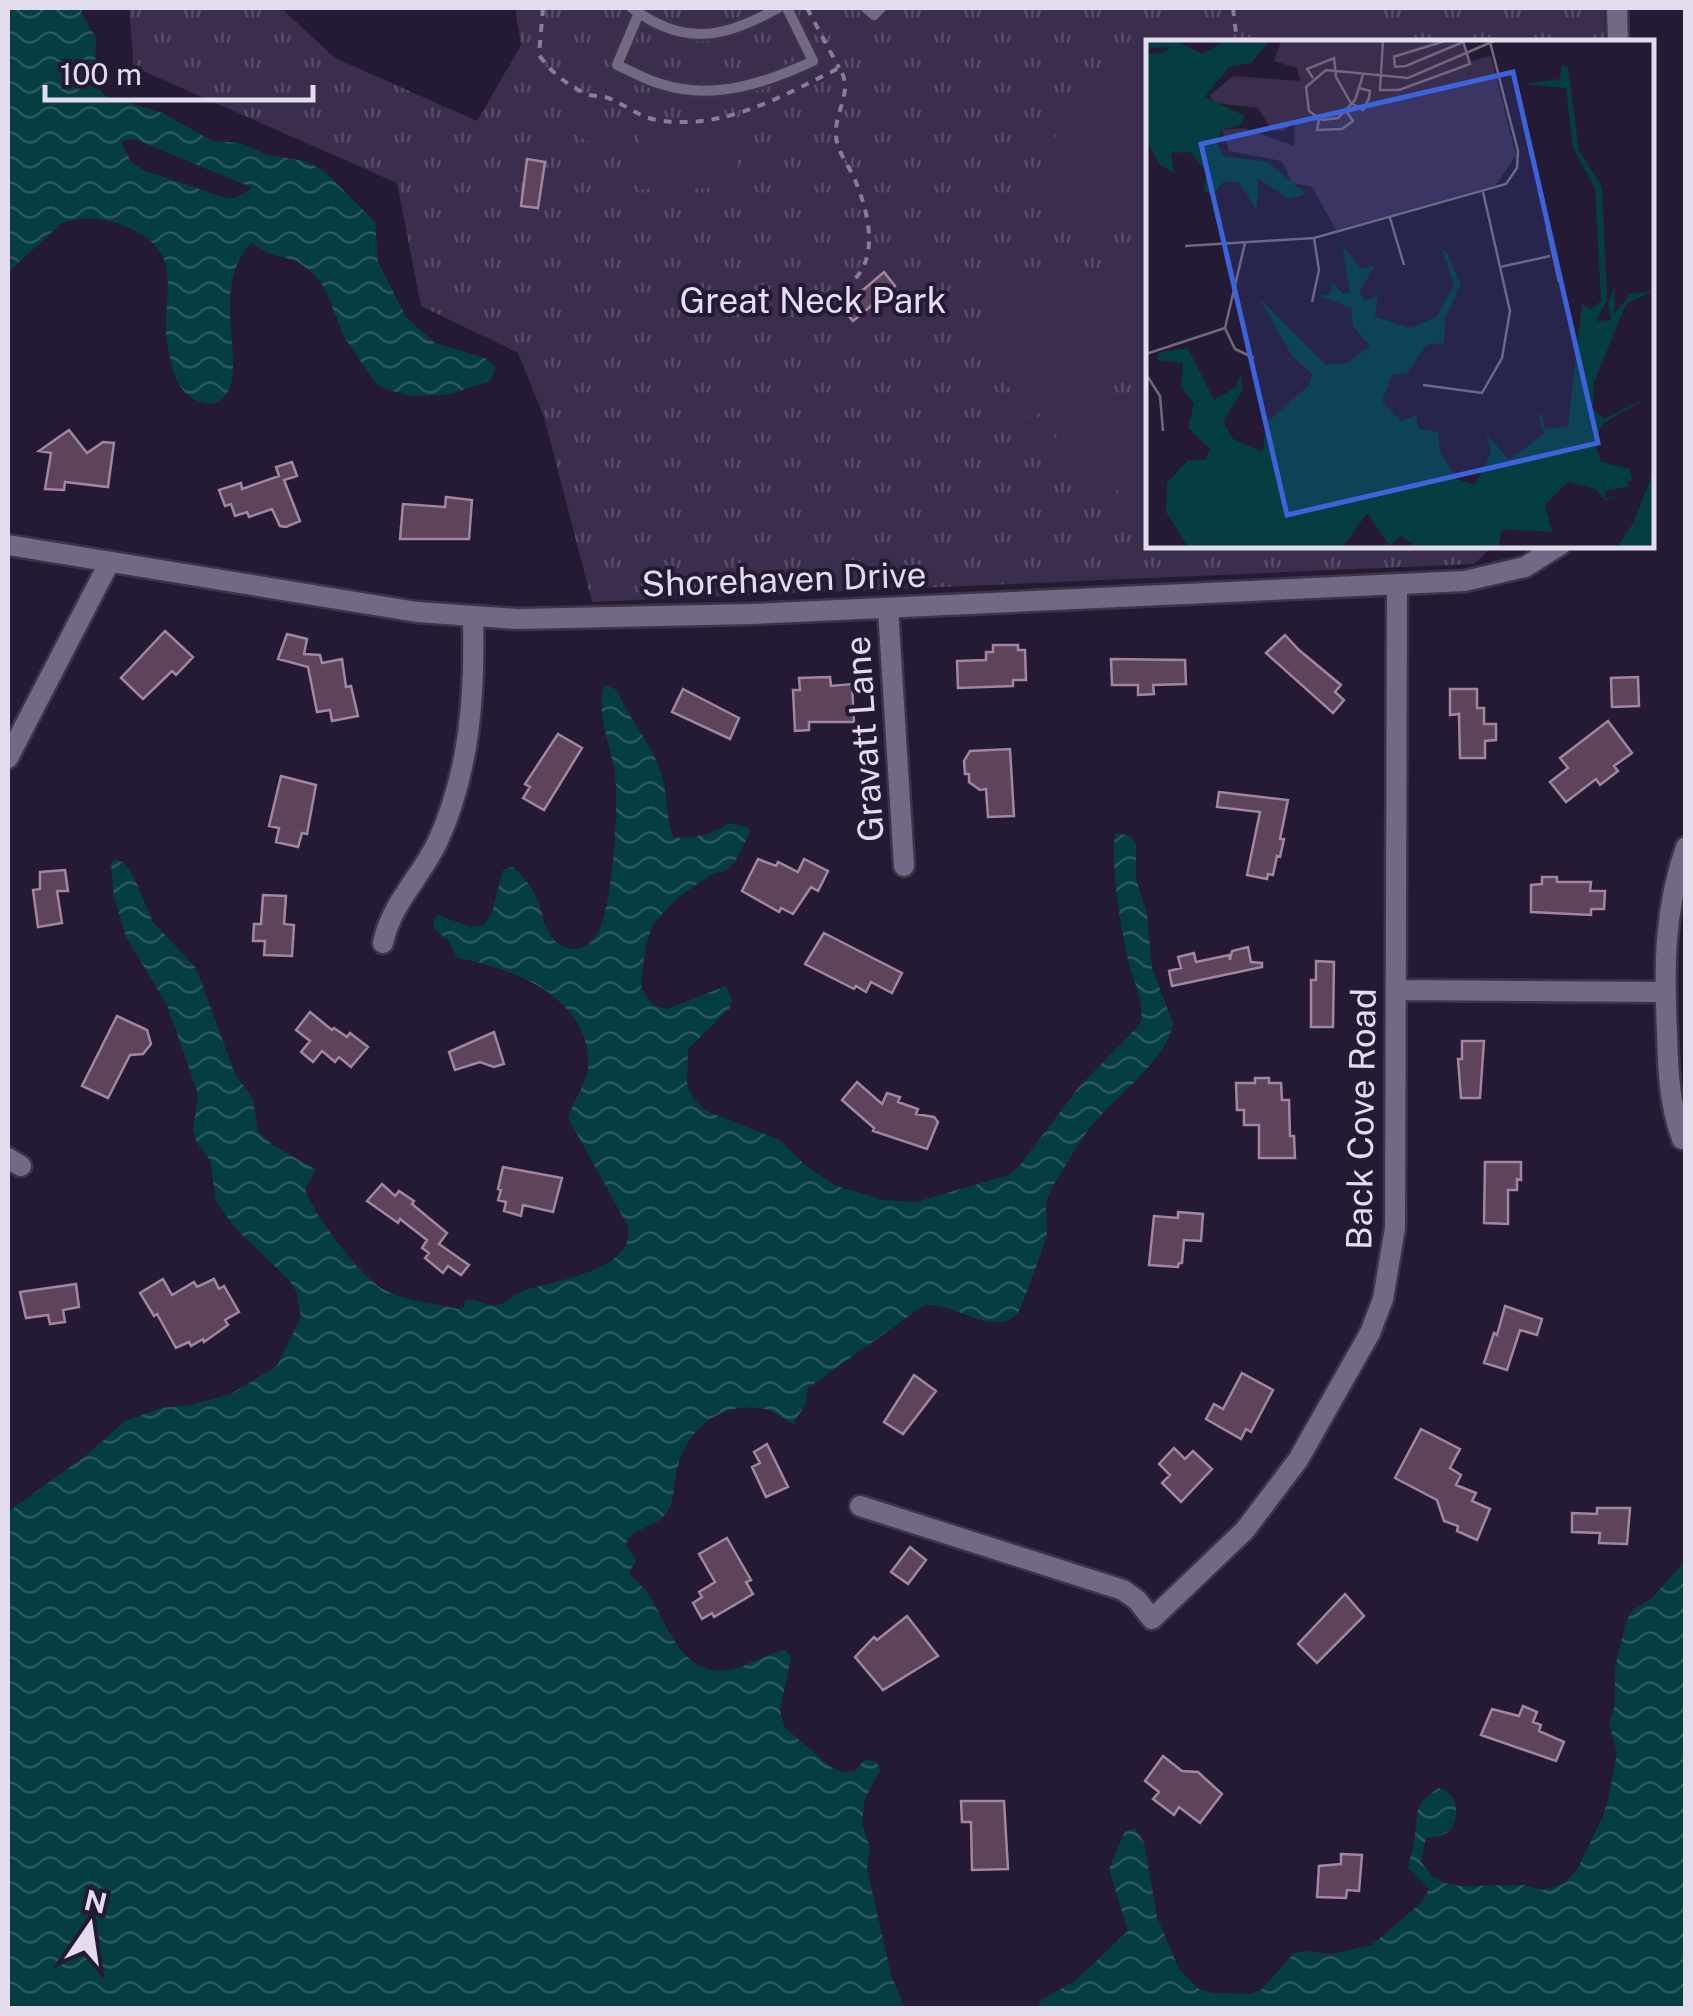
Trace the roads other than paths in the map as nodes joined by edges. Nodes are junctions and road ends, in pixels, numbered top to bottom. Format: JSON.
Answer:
{"nodes":[{"id":1,"x":778,"y":8,"type":"edge"},
{"id":2,"x":787,"y":8,"type":"edge"},
{"id":3,"x":866,"y":8,"type":"edge"},
{"id":4,"x":881,"y":8,"type":"edge"},
{"id":5,"x":1617,"y":8,"type":"edge"},
{"id":6,"x":636,"y":10,"type":"edge"},
{"id":7,"x":1618,"y":40,"type":"edge"},
{"id":8,"x":8,"y":544,"type":"edge"},
{"id":9,"x":1555,"y":548,"type":"edge"},
{"id":10,"x":110,"y":563,"type":"junction"},
{"id":11,"x":1397,"y":584,"type":"junction"},
{"id":12,"x":888,"y":608,"type":"junction"},
{"id":13,"x":473,"y":618,"type":"junction"},
{"id":14,"x":8,"y":758,"type":"edge"},
{"id":15,"x":1686,"y":847,"type":"edge"},
{"id":16,"x":904,"y":866,"type":"dead end"},
{"id":17,"x":383,"y":943,"type":"dead end"},
{"id":18,"x":1396,"y":990,"type":"junction"},
{"id":19,"x":1665,"y":992,"type":"junction"},
{"id":20,"x":1682,"y":1140,"type":"dead end"},
{"id":21,"x":860,"y":1506,"type":"dead end"}],
"edges":[{"from":1,"to":6,"type":"lane"},
{"from":2,"to":6,"type":"lane"},
{"from":3,"to":4,"type":"lane"},
{"from":5,"to":7,"type":"street"},
{"from":8,"to":10,"type":"street","name":"Shorehaven Drive"},
{"from":9,"to":11,"type":"street","name":"Shorehaven Drive"},
{"from":10,"to":13,"type":"street","name":"Shorehaven Drive"},
{"from":10,"to":14,"type":"street"},
{"from":11,"to":12,"type":"street","name":"Shorehaven Drive"},
{"from":11,"to":18,"type":"street","name":"Back Cove Road"},
{"from":12,"to":13,"type":"street","name":"Shorehaven Drive"},
{"from":12,"to":16,"type":"street","name":"Gravatt Lane"},
{"from":13,"to":17,"type":"street"},
{"from":15,"to":19,"type":"street"},
{"from":18,"to":19,"type":"street"},
{"from":18,"to":21,"type":"street","name":"Back Cove Road"},
{"from":19,"to":20,"type":"street"}]}
